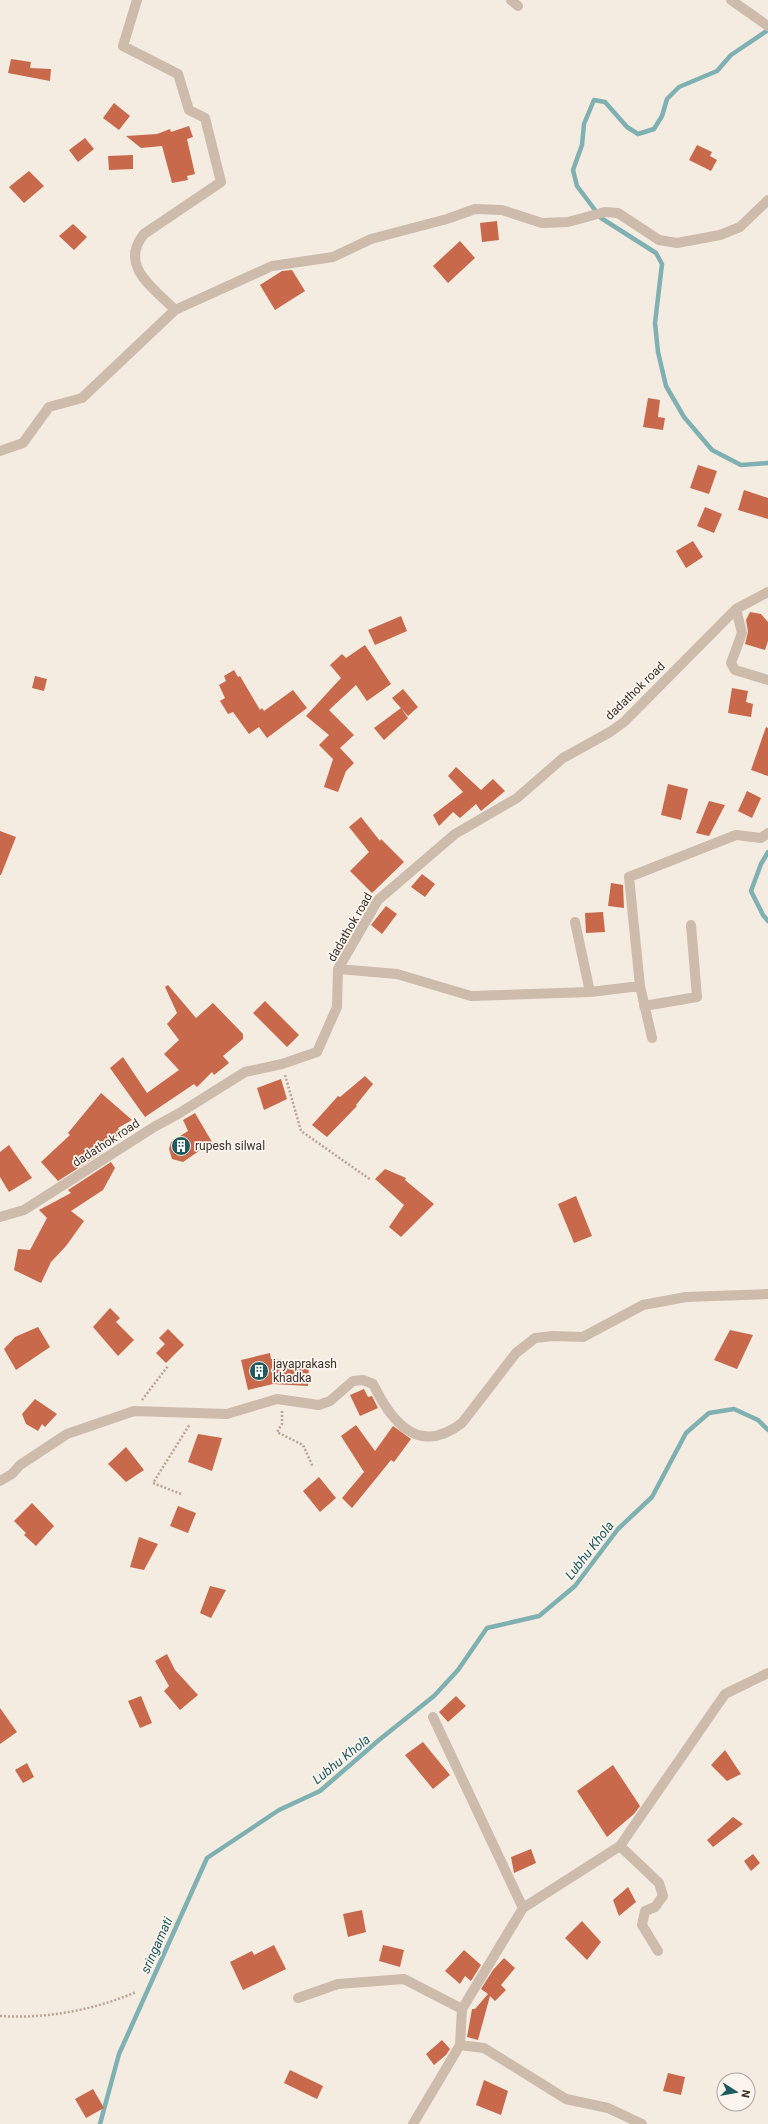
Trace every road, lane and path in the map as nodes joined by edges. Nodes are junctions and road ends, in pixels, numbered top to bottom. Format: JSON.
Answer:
{"nodes":[{"id":1,"x":137,"y":0,"type":"edge"},
{"id":2,"x":731,"y":0,"type":"edge"},
{"id":3,"x":767,"y":22,"type":"edge"},
{"id":4,"x":768,"y":200,"type":"edge"},
{"id":5,"x":175,"y":310,"type":"junction"},
{"id":6,"x":0,"y":451,"type":"edge"},
{"id":7,"x":768,"y":592,"type":"edge"},
{"id":8,"x":736,"y":608,"type":"junction"},
{"id":9,"x":768,"y":680,"type":"edge"},
{"id":10,"x":768,"y":833,"type":"edge"},
{"id":11,"x":575,"y":922,"type":"dead end"},
{"id":12,"x":691,"y":925,"type":"dead end"},
{"id":13,"x":338,"y":969,"type":"junction"},
{"id":14,"x":640,"y":986,"type":"junction"},
{"id":15,"x":590,"y":992,"type":"junction"},
{"id":16,"x":644,"y":1006,"type":"junction"},
{"id":17,"x":652,"y":1038,"type":"dead end"},
{"id":18,"x":282,"y":1064,"type":"junction"},
{"id":19,"x":371,"y":1180,"type":"dead end"},
{"id":20,"x":0,"y":1217,"type":"edge"},
{"id":21,"x":768,"y":1294,"type":"edge"},
{"id":22,"x":168,"y":1366,"type":"dead end"},
{"id":23,"x":283,"y":1399,"type":"junction"},
{"id":24,"x":134,"y":1411,"type":"junction"},
{"id":25,"x":197,"y":1414,"type":"junction"},
{"id":26,"x":313,"y":1467,"type":"dead end"},
{"id":27,"x":0,"y":1482,"type":"edge"},
{"id":28,"x":181,"y":1494,"type":"dead end"},
{"id":29,"x":768,"y":1673,"type":"edge"},
{"id":30,"x":433,"y":1716,"type":"dead end"},
{"id":31,"x":620,"y":1846,"type":"junction"},
{"id":32,"x":523,"y":1908,"type":"junction"},
{"id":33,"x":658,"y":1951,"type":"dead end"},
{"id":34,"x":136,"y":1992,"type":"dead end"},
{"id":35,"x":298,"y":1998,"type":"dead end"},
{"id":36,"x":462,"y":2009,"type":"junction"},
{"id":37,"x":0,"y":2016,"type":"edge"},
{"id":38,"x":460,"y":2045,"type":"junction"},
{"id":39,"x":412,"y":2124,"type":"edge"},
{"id":40,"x":642,"y":2124,"type":"edge"}],
"edges":[{"from":1,"to":5,"type":"street"},
{"from":2,"to":3,"type":"street"},
{"from":4,"to":5,"type":"street"},
{"from":5,"to":6,"type":"street"},
{"from":7,"to":8,"type":"street","name":"dadathok road"},
{"from":8,"to":9,"type":"street"},
{"from":8,"to":13,"type":"street","name":"dadathok road"},
{"from":10,"to":14,"type":"street"},
{"from":11,"to":15,"type":"street"},
{"from":12,"to":16,"type":"street"},
{"from":13,"to":15,"type":"street"},
{"from":13,"to":18,"type":"street","name":"dadathok road"},
{"from":14,"to":15,"type":"street"},
{"from":14,"to":16,"type":"street"},
{"from":16,"to":17,"type":"street"},
{"from":18,"to":19,"type":"path"},
{"from":18,"to":20,"type":"street","name":"dadathok road"},
{"from":21,"to":23,"type":"street"},
{"from":22,"to":24,"type":"path"},
{"from":23,"to":25,"type":"street"},
{"from":23,"to":26,"type":"path"},
{"from":24,"to":25,"type":"street"},
{"from":24,"to":27,"type":"street"},
{"from":25,"to":28,"type":"path"},
{"from":29,"to":31,"type":"street"},
{"from":30,"to":32,"type":"street"},
{"from":31,"to":32,"type":"street"},
{"from":31,"to":33,"type":"street"},
{"from":32,"to":36,"type":"street"},
{"from":34,"to":37,"type":"path"},
{"from":35,"to":36,"type":"street"},
{"from":36,"to":38,"type":"street"},
{"from":38,"to":39,"type":"street"},
{"from":38,"to":40,"type":"street"}]}
